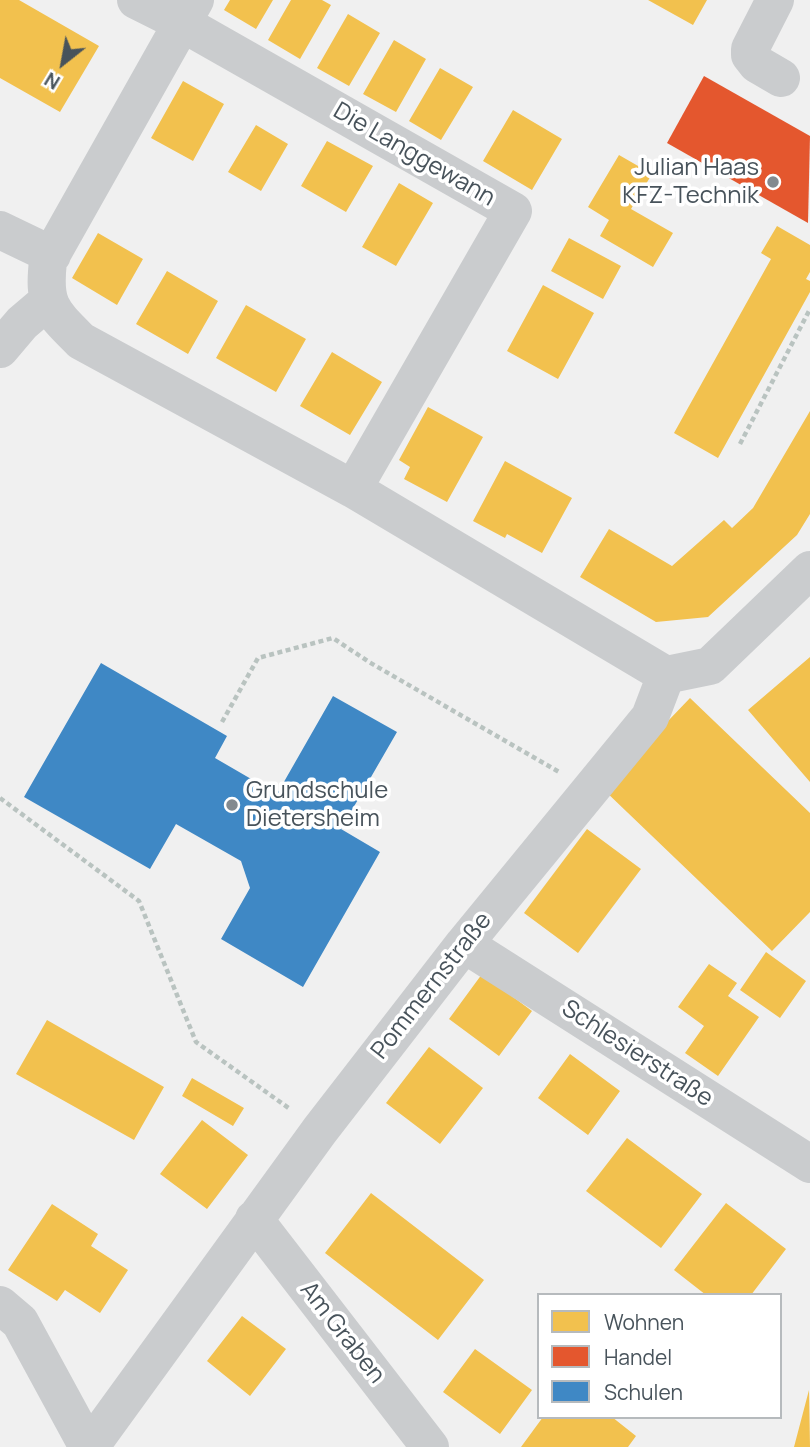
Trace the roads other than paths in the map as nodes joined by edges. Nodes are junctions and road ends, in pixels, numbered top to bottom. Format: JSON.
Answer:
{"nodes":[{"id":1,"x":136,"y":0,"type":"edge"},
{"id":2,"x":775,"y":0,"type":"edge"},
{"id":3,"x":189,"y":12,"type":"edge"},
{"id":4,"x":781,"y":78,"type":"dead end"},
{"id":5,"x":0,"y":230,"type":"edge"},
{"id":6,"x":52,"y":255,"type":"junction"},
{"id":7,"x":49,"y":300,"type":"junction"},
{"id":8,"x":0,"y":349,"type":"edge"},
{"id":9,"x":353,"y":489,"type":"junction"},
{"id":10,"x":810,"y":570,"type":"edge"},
{"id":11,"x":666,"y":675,"type":"junction"},
{"id":12,"x":464,"y":944,"type":"junction"},
{"id":13,"x":810,"y":1164,"type":"edge"},
{"id":14,"x":254,"y":1219,"type":"junction"},
{"id":15,"x":0,"y":1305,"type":"edge"},
{"id":16,"x":89,"y":1447,"type":"edge"},
{"id":17,"x":429,"y":1447,"type":"edge"}],
"edges":[{"from":1,"to":3,"type":"street","name":"Die Langgewann"},
{"from":2,"to":4,"type":"street"},
{"from":3,"to":6,"type":"street"},
{"from":3,"to":9,"type":"street","name":"Die Langgewann"},
{"from":5,"to":6,"type":"street"},
{"from":6,"to":7,"type":"street"},
{"from":7,"to":8,"type":"street"},
{"from":7,"to":9,"type":"street"},
{"from":9,"to":11,"type":"street"},
{"from":10,"to":11,"type":"street"},
{"from":11,"to":12,"type":"street","name":"Pommernstraße"},
{"from":12,"to":13,"type":"street","name":"Schlesierstraße"},
{"from":12,"to":14,"type":"street","name":"Pommernstraße"},
{"from":14,"to":16,"type":"street","name":"Pommernstraße"},
{"from":14,"to":17,"type":"street","name":"Am Graben"},
{"from":15,"to":16,"type":"street"}]}
